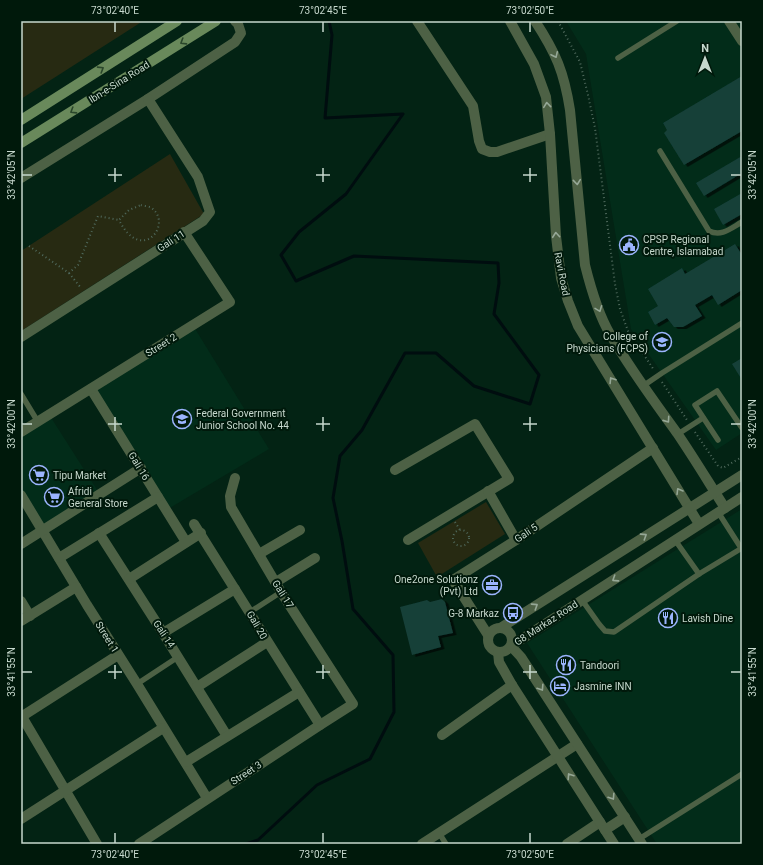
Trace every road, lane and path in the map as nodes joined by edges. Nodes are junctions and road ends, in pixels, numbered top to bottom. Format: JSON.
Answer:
{"nodes":[{"id":1,"x":177,"y":21,"type":"edge"},
{"id":2,"x":216,"y":21,"type":"edge"},
{"id":3,"x":235,"y":21,"type":"edge"},
{"id":4,"x":417,"y":21,"type":"edge"},
{"id":5,"x":510,"y":21,"type":"edge"},
{"id":6,"x":535,"y":21,"type":"edge"},
{"id":7,"x":558,"y":21,"type":"edge"},
{"id":8,"x":677,"y":21,"type":"edge"},
{"id":9,"x":729,"y":21,"type":"edge"},
{"id":10,"x":742,"y":41,"type":"edge"},
{"id":11,"x":618,"y":58,"type":"dead end"},
{"id":12,"x":148,"y":99,"type":"junction"},
{"id":13,"x":21,"y":120,"type":"edge"},
{"id":14,"x":550,"y":134,"type":"junction"},
{"id":15,"x":21,"y":144,"type":"edge"},
{"id":16,"x":660,"y":150,"type":"dead end"},
{"id":17,"x":21,"y":178,"type":"edge"},
{"id":18,"x":119,"y":220,"type":"junction"},
{"id":19,"x":742,"y":222,"type":"edge"},
{"id":20,"x":184,"y":232,"type":"junction"},
{"id":21,"x":29,"y":246,"type":"dead end"},
{"id":22,"x":69,"y":273,"type":"junction"},
{"id":23,"x":87,"y":294,"type":"junction"},
{"id":24,"x":742,"y":323,"type":"edge"},
{"id":25,"x":21,"y":337,"type":"edge"},
{"id":26,"x":658,"y":375,"type":"junction"},
{"id":27,"x":643,"y":386,"type":"junction"},
{"id":28,"x":91,"y":389,"type":"junction"},
{"id":29,"x":21,"y":394,"type":"edge"},
{"id":30,"x":703,"y":418,"type":"junction"},
{"id":31,"x":38,"y":422,"type":"junction"},
{"id":32,"x":691,"y":426,"type":"junction"},
{"id":33,"x":742,"y":428,"type":"edge"},
{"id":34,"x":21,"y":432,"type":"edge"},
{"id":35,"x":678,"y":434,"type":"junction"},
{"id":36,"x":718,"y":440,"type":"dead end"},
{"id":37,"x":653,"y":448,"type":"junction"},
{"id":38,"x":742,"y":457,"type":"edge"},
{"id":39,"x":141,"y":468,"type":"junction"},
{"id":40,"x":395,"y":470,"type":"dead end"},
{"id":41,"x":742,"y":475,"type":"edge"},
{"id":42,"x":235,"y":478,"type":"dead end"},
{"id":43,"x":488,"y":491,"type":"junction"},
{"id":44,"x":715,"y":492,"type":"junction"},
{"id":45,"x":21,"y":495,"type":"edge"},
{"id":46,"x":742,"y":497,"type":"edge"},
{"id":47,"x":158,"y":498,"type":"junction"},
{"id":48,"x":688,"y":508,"type":"junction"},
{"id":49,"x":721,"y":510,"type":"junction"},
{"id":50,"x":454,"y":521,"type":"dead end"},
{"id":51,"x":194,"y":524,"type":"dead end"},
{"id":52,"x":699,"y":524,"type":"junction"},
{"id":53,"x":300,"y":530,"type":"dead end"},
{"id":54,"x":460,"y":530,"type":"junction"},
{"id":55,"x":43,"y":531,"type":"junction"},
{"id":56,"x":99,"y":533,"type":"junction"},
{"id":57,"x":200,"y":533,"type":"junction"},
{"id":58,"x":408,"y":540,"type":"dead end"},
{"id":59,"x":516,"y":540,"type":"junction"},
{"id":60,"x":675,"y":540,"type":"junction"},
{"id":61,"x":186,"y":542,"type":"junction"},
{"id":62,"x":21,"y":544,"type":"edge"},
{"id":63,"x":741,"y":548,"type":"edge"},
{"id":64,"x":259,"y":554,"type":"junction"},
{"id":65,"x":59,"y":558,"type":"junction"},
{"id":66,"x":315,"y":558,"type":"dead end"},
{"id":67,"x":699,"y":574,"type":"junction"},
{"id":68,"x":129,"y":579,"type":"junction"},
{"id":69,"x":276,"y":582,"type":"junction"},
{"id":70,"x":76,"y":588,"type":"junction"},
{"id":71,"x":235,"y":589,"type":"junction"},
{"id":72,"x":281,"y":592,"type":"junction"},
{"id":73,"x":582,"y":600,"type":"junction"},
{"id":74,"x":21,"y":601,"type":"edge"},
{"id":75,"x":250,"y":612,"type":"junction"},
{"id":76,"x":25,"y":618,"type":"edge"},
{"id":77,"x":502,"y":627,"type":"junction"},
{"id":78,"x":163,"y":633,"type":"junction"},
{"id":79,"x":488,"y":635,"type":"junction"},
{"id":80,"x":267,"y":642,"type":"junction"},
{"id":81,"x":511,"y":646,"type":"junction"},
{"id":82,"x":498,"y":652,"type":"junction"},
{"id":83,"x":118,"y":655,"type":"junction"},
{"id":84,"x":178,"y":657,"type":"junction"},
{"id":85,"x":137,"y":684,"type":"junction"},
{"id":86,"x":512,"y":685,"type":"junction"},
{"id":87,"x":197,"y":687,"type":"junction"},
{"id":88,"x":299,"y":692,"type":"junction"},
{"id":89,"x":353,"y":704,"type":"joint"},
{"id":90,"x":21,"y":716,"type":"edge"},
{"id":91,"x":320,"y":725,"type":"junction"},
{"id":92,"x":163,"y":728,"type":"junction"},
{"id":93,"x":442,"y":735,"type":"dead end"},
{"id":94,"x":228,"y":736,"type":"junction"},
{"id":95,"x":577,"y":744,"type":"junction"},
{"id":96,"x":557,"y":756,"type":"junction"},
{"id":97,"x":186,"y":762,"type":"junction"},
{"id":98,"x":742,"y":774,"type":"edge"},
{"id":99,"x":66,"y":791,"type":"junction"},
{"id":100,"x":207,"y":798,"type":"junction"},
{"id":101,"x":625,"y":817,"type":"junction"},
{"id":102,"x":21,"y":819,"type":"edge"},
{"id":103,"x":603,"y":826,"type":"junction"},
{"id":104,"x":439,"y":833,"type":"junction"},
{"id":105,"x":641,"y":841,"type":"edge"},
{"id":106,"x":97,"y":844,"type":"edge"},
{"id":107,"x":140,"y":844,"type":"edge"},
{"id":108,"x":422,"y":844,"type":"edge"},
{"id":109,"x":446,"y":844,"type":"edge"},
{"id":110,"x":567,"y":844,"type":"edge"},
{"id":111,"x":614,"y":844,"type":"edge"}],
"edges":[{"from":13,"to":1,"type":"main road","name":"Ibn-e-Sina Road","one_way":true},
{"from":2,"to":15,"type":"main road","name":"Ibn-e-Sina Road","one_way":true},
{"from":3,"to":12,"type":"street"},
{"from":4,"to":14,"type":"street"},
{"from":14,"to":5,"type":"street","name":"Ravi Road","one_way":true},
{"from":6,"to":27,"type":"street","one_way":true},
{"from":7,"to":26,"type":"path"},
{"from":8,"to":11,"type":"lane"},
{"from":9,"to":10,"type":"street"},
{"from":12,"to":17,"type":"street"},
{"from":12,"to":20,"type":"street","name":"Gali 11"},
{"from":37,"to":14,"type":"street","name":"Ravi Road","one_way":true},
{"from":16,"to":19,"type":"lane"},
{"from":18,"to":18,"type":"path"},
{"from":18,"to":22,"type":"path"},
{"from":20,"to":23,"type":"street","name":"Gali 11"},
{"from":20,"to":28,"type":"street","name":"Street 2"},
{"from":21,"to":22,"type":"path"},
{"from":22,"to":23,"type":"path"},
{"from":23,"to":25,"type":"street","name":"Gali 11"},
{"from":24,"to":26,"type":"lane"},
{"from":26,"to":27,"type":"lane"},
{"from":26,"to":32,"type":"path"},
{"from":27,"to":35,"type":"street","one_way":true},
{"from":28,"to":31,"type":"street","name":"Street 2"},
{"from":28,"to":39,"type":"street","name":"Gali 16"},
{"from":29,"to":31,"type":"lane"},
{"from":30,"to":32,"type":"lane"},
{"from":30,"to":33,"type":"lane"},
{"from":30,"to":36,"type":"lane"},
{"from":31,"to":34,"type":"street","name":"Street 2"},
{"from":32,"to":35,"type":"lane"},
{"from":32,"to":38,"type":"path"},
{"from":35,"to":44,"type":"street"},
{"from":48,"to":37,"type":"street","name":"Ravi Road","one_way":true},
{"from":37,"to":59,"type":"street","name":"Gali 5"},
{"from":39,"to":47,"type":"street","name":"Gali 16"},
{"from":39,"to":55,"type":"street"},
{"from":40,"to":43,"type":"street"},
{"from":41,"to":44,"type":"street","name":"G8 Markaz Road"},
{"from":42,"to":64,"type":"street","name":"Gali 17"},
{"from":43,"to":58,"type":"street"},
{"from":43,"to":59,"type":"street"},
{"from":44,"to":48,"type":"street","name":"G8 Markaz Road"},
{"from":44,"to":49,"type":"street"},
{"from":45,"to":55,"type":"street","name":"Street 1"},
{"from":46,"to":49,"type":"street","name":"G8 Markaz Road"},
{"from":47,"to":56,"type":"street"},
{"from":47,"to":61,"type":"street","name":"Gali 16"},
{"from":48,"to":52,"type":"street","name":"Ravi Road"},
{"from":77,"to":48,"type":"street","name":"G8 Markaz Road","one_way":true},
{"from":49,"to":52,"type":"street","name":"G8 Markaz Road"},
{"from":49,"to":63,"type":"lane"},
{"from":50,"to":54,"type":"path"},
{"from":51,"to":57,"type":"street","name":"Gali 20"},
{"from":52,"to":60,"type":"street","name":"G8 Markaz Road"},
{"from":53,"to":64,"type":"street"},
{"from":54,"to":54,"type":"path"},
{"from":55,"to":62,"type":"street"},
{"from":55,"to":65,"type":"street","name":"Street 1"},
{"from":56,"to":65,"type":"street"},
{"from":56,"to":68,"type":"street","name":"Gali 14"},
{"from":57,"to":61,"type":"street"},
{"from":57,"to":71,"type":"street","name":"Gali 20"},
{"from":59,"to":79,"type":"street","name":"Gali 5"},
{"from":60,"to":67,"type":"lane"},
{"from":60,"to":73,"type":"street","name":"G8 Markaz Road","one_way":true},
{"from":61,"to":68,"type":"street"},
{"from":63,"to":67,"type":"lane"},
{"from":64,"to":69,"type":"street","name":"Gali 17"},
{"from":65,"to":70,"type":"street","name":"Street 1"},
{"from":66,"to":69,"type":"street"},
{"from":67,"to":73,"type":"lane"},
{"from":68,"to":78,"type":"street","name":"Gali 14"},
{"from":69,"to":72,"type":"street","name":"Gali 17"},
{"from":70,"to":76,"type":"street"},
{"from":70,"to":83,"type":"street","name":"Street 1"},
{"from":71,"to":75,"type":"street","name":"Gali 20"},
{"from":71,"to":78,"type":"street"},
{"from":72,"to":75,"type":"lane"},
{"from":72,"to":89,"type":"street","name":"Gali 17"},
{"from":73,"to":81,"type":"street","name":"G8 Markaz Road"},
{"from":74,"to":76,"type":"street"},
{"from":75,"to":80,"type":"street","name":"Gali 20"},
{"from":77,"to":79,"type":"street"},
{"from":77,"to":81,"type":"street"},
{"from":78,"to":84,"type":"street","name":"Gali 14"},
{"from":79,"to":82,"type":"street"},
{"from":80,"to":87,"type":"street"},
{"from":80,"to":88,"type":"street","name":"Gali 20"},
{"from":81,"to":82,"type":"street"},
{"from":81,"to":95,"type":"street","name":"G8 Markaz Road","one_way":true},
{"from":82,"to":86,"type":"street"},
{"from":83,"to":85,"type":"street","name":"Street 1"},
{"from":83,"to":90,"type":"street"},
{"from":84,"to":85,"type":"lane"},
{"from":84,"to":87,"type":"street","name":"Gali 14"},
{"from":85,"to":92,"type":"street","name":"Street 1"},
{"from":86,"to":93,"type":"street"},
{"from":86,"to":96,"type":"street"},
{"from":87,"to":94,"type":"street","name":"Gali 14"},
{"from":88,"to":91,"type":"street","name":"Gali 20"},
{"from":88,"to":94,"type":"street"},
{"from":89,"to":91,"type":"street","name":"Street 3"},
{"from":90,"to":99,"type":"street"},
{"from":91,"to":100,"type":"street","name":"Street 3"},
{"from":92,"to":97,"type":"street","name":"Street 1"},
{"from":92,"to":99,"type":"street"},
{"from":94,"to":97,"type":"street"},
{"from":95,"to":96,"type":"street"},
{"from":95,"to":101,"type":"street","name":"G8 Markaz Road","one_way":true},
{"from":103,"to":96,"type":"street","one_way":true},
{"from":96,"to":104,"type":"street"},
{"from":97,"to":100,"type":"street","name":"Street 1"},
{"from":98,"to":105,"type":"lane"},
{"from":99,"to":102,"type":"street"},
{"from":99,"to":106,"type":"street"},
{"from":100,"to":107,"type":"street","name":"Street 3"},
{"from":101,"to":103,"type":"street"},
{"from":101,"to":105,"type":"street","name":"G8 Markaz Road"},
{"from":103,"to":110,"type":"street"},
{"from":103,"to":111,"type":"street"},
{"from":104,"to":108,"type":"street"},
{"from":104,"to":109,"type":"lane"}]}
